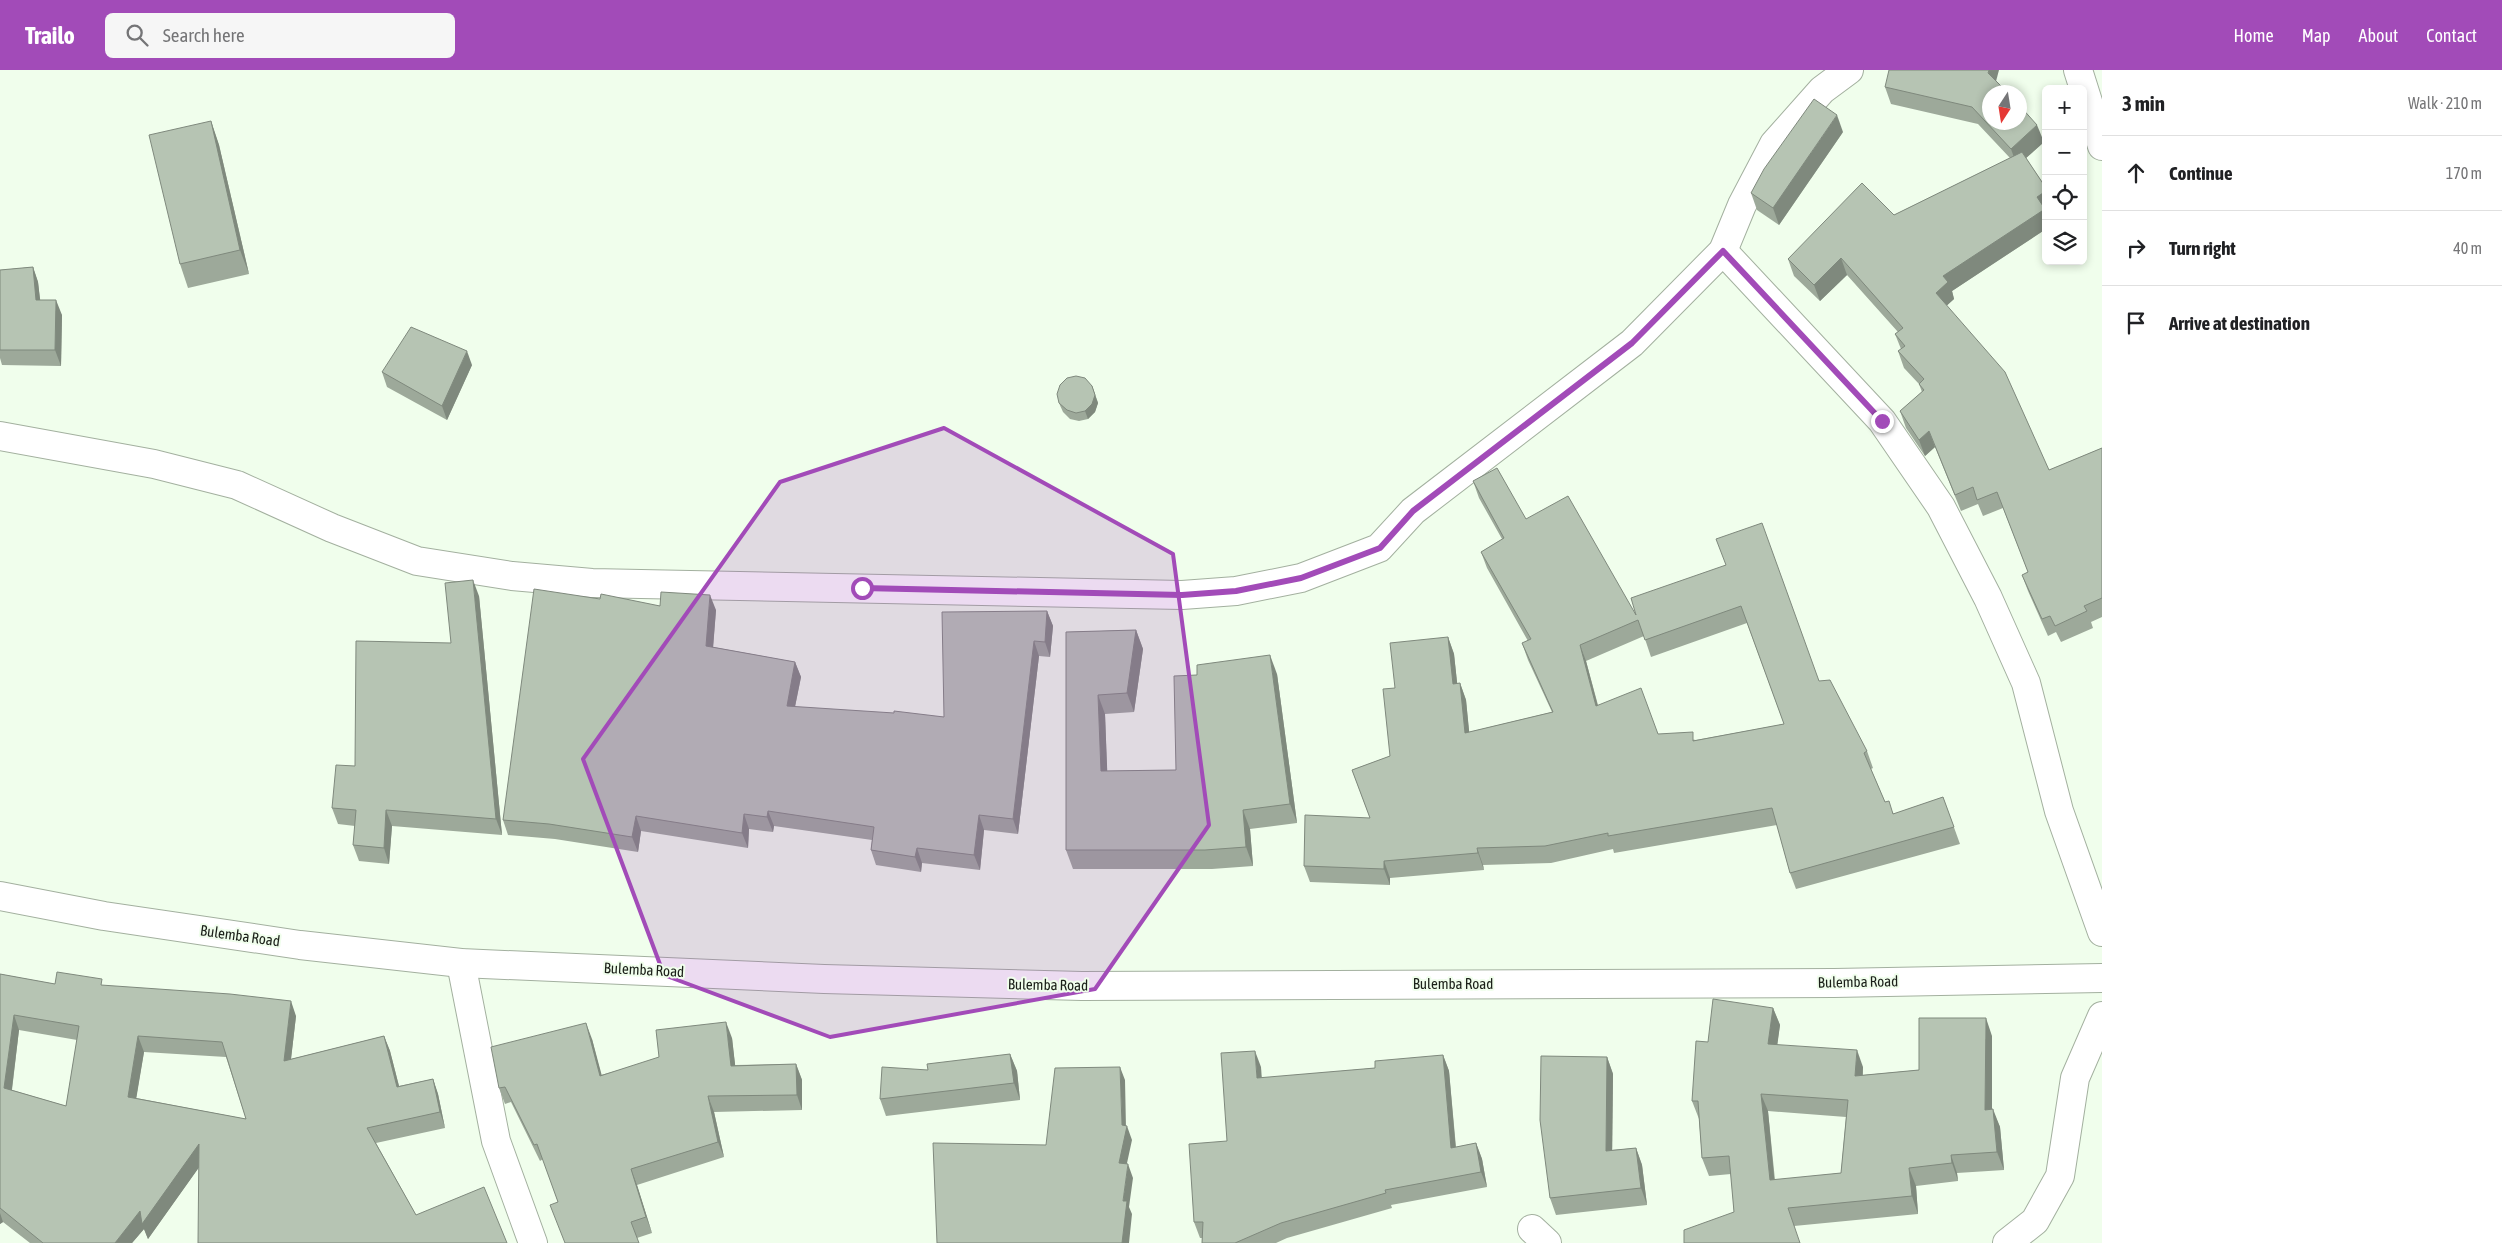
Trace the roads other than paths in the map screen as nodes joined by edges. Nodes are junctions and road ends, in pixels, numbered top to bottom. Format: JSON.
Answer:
{"nodes":[{"id":1,"x":1850,"y":70,"type":"edge"},
{"id":2,"x":2078,"y":70,"type":"edge"},
{"id":3,"x":2102,"y":146,"type":"edge"},
{"id":4,"x":1723,"y":251,"type":"junction"},
{"id":5,"x":0,"y":436,"type":"edge"},
{"id":6,"x":0,"y":896,"type":"edge"},
{"id":7,"x":2102,"y":932,"type":"edge"},
{"id":8,"x":461,"y":963,"type":"junction"},
{"id":9,"x":2102,"y":978,"type":"edge"},
{"id":10,"x":2102,"y":1016,"type":"edge"},
{"id":11,"x":532,"y":1243,"type":"edge"},
{"id":12,"x":2008,"y":1243,"type":"edge"}],
"edges":[{"from":1,"to":4,"type":"street"},
{"from":2,"to":3,"type":"street"},
{"from":4,"to":5,"type":"street"},
{"from":4,"to":7,"type":"street"},
{"from":6,"to":8,"type":"street","name":"Bulemba Road"},
{"from":8,"to":9,"type":"street","name":"Bulemba Road"},
{"from":8,"to":11,"type":"street"},
{"from":10,"to":12,"type":"street"}]}
